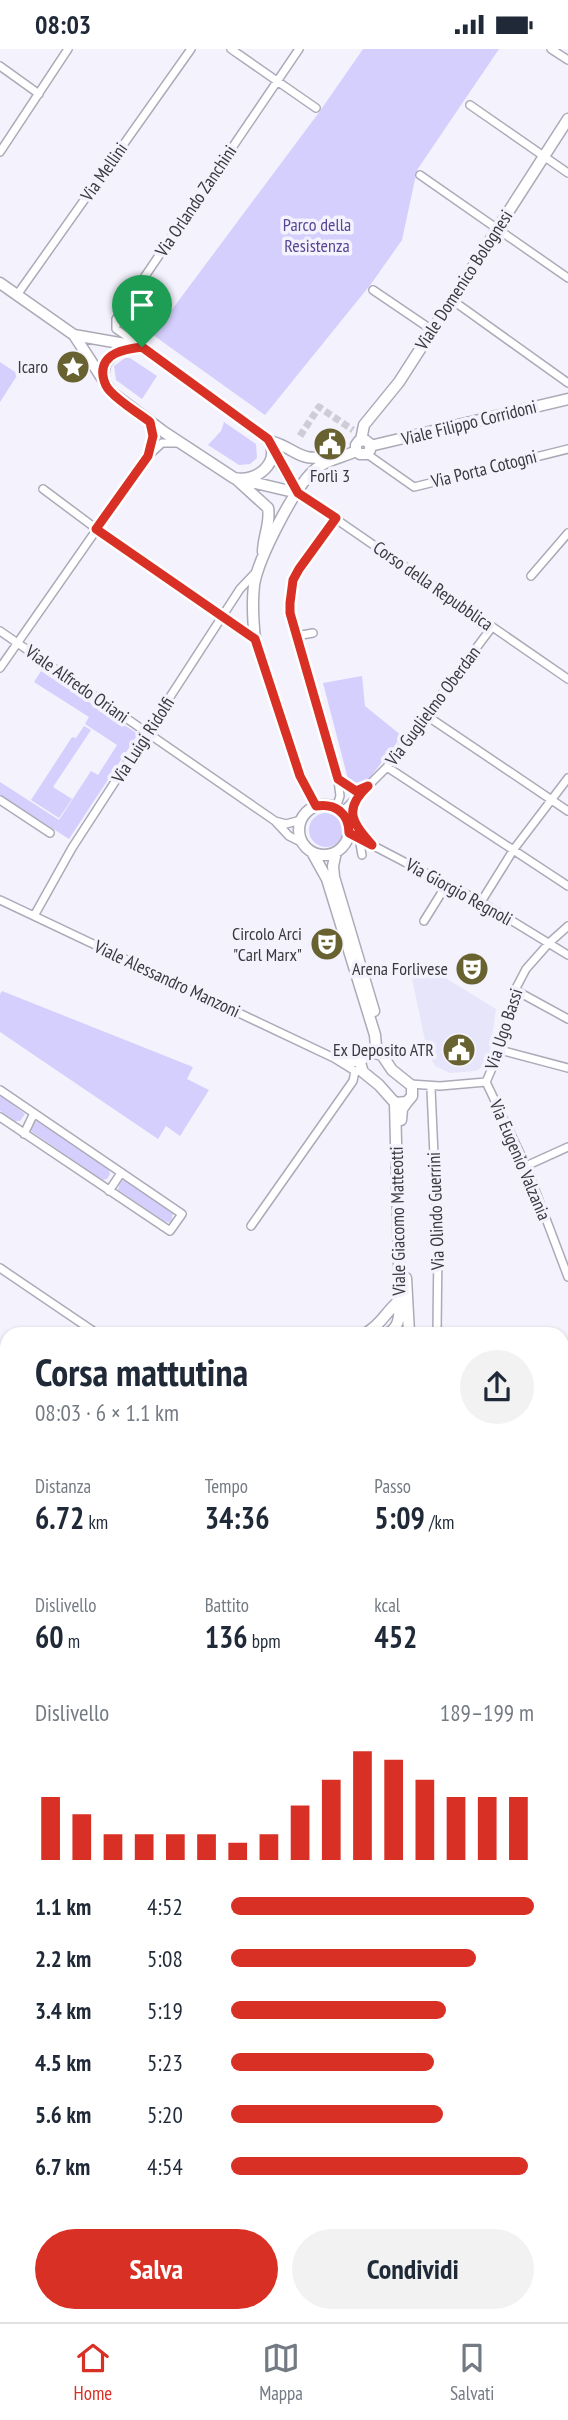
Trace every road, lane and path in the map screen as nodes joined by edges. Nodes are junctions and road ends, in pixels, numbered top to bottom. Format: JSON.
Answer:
{"nodes":[{"id":1,"x":68,"y":49,"type":"edge"},
{"id":2,"x":191,"y":49,"type":"edge"},
{"id":3,"x":231,"y":49,"type":"edge"},
{"id":4,"x":299,"y":49,"type":"edge"},
{"id":5,"x":551,"y":49,"type":"edge"},
{"id":6,"x":568,"y":61,"type":"edge"},
{"id":7,"x":0,"y":66,"type":"edge"},
{"id":8,"x":277,"y":81,"type":"junction"},
{"id":9,"x":39,"y":94,"type":"junction"},
{"id":10,"x":470,"y":105,"type":"dead end"},
{"id":11,"x":316,"y":108,"type":"dead end"},
{"id":12,"x":568,"y":119,"type":"edge"},
{"id":13,"x":0,"y":152,"type":"edge"},
{"id":14,"x":544,"y":156,"type":"junction"},
{"id":15,"x":568,"y":173,"type":"edge"},
{"id":16,"x":420,"y":175,"type":"dead end"},
{"id":17,"x":498,"y":229,"type":"junction"},
{"id":18,"x":568,"y":278,"type":"edge"},
{"id":19,"x":0,"y":283,"type":"edge"},
{"id":20,"x":373,"y":290,"type":"dead end"},
{"id":21,"x":17,"y":295,"type":"junction"},
{"id":22,"x":452,"y":300,"type":"junction"},
{"id":23,"x":432,"y":330,"type":"junction"},
{"id":24,"x":74,"y":335,"type":"junction"},
{"id":25,"x":142,"y":347,"type":"junction"},
{"id":26,"x":568,"y":383,"type":"edge"},
{"id":27,"x":105,"y":384,"type":"junction"},
{"id":28,"x":568,"y":399,"type":"edge"},
{"id":29,"x":150,"y":422,"type":"junction"},
{"id":30,"x":182,"y":444,"type":"junction"},
{"id":31,"x":271,"y":445,"type":"junction"},
{"id":32,"x":362,"y":447,"type":"junction"},
{"id":33,"x":568,"y":449,"type":"edge"},
{"id":34,"x":148,"y":456,"type":"junction"},
{"id":35,"x":239,"y":479,"type":"junction"},
{"id":36,"x":43,"y":489,"type":"dead end"},
{"id":37,"x":298,"y":493,"type":"junction"},
{"id":38,"x":336,"y":518,"type":"junction"},
{"id":39,"x":96,"y":529,"type":"junction"},
{"id":40,"x":568,"y":533,"type":"edge"},
{"id":41,"x":263,"y":556,"type":"junction"},
{"id":42,"x":258,"y":569,"type":"junction"},
{"id":43,"x":531,"y":576,"type":"dead end"},
{"id":44,"x":223,"y":617,"type":"junction"},
{"id":45,"x":492,"y":627,"type":"junction"},
{"id":46,"x":0,"y":631,"type":"edge"},
{"id":47,"x":313,"y":633,"type":"dead end"},
{"id":48,"x":296,"y":636,"type":"junction"},
{"id":49,"x":255,"y":639,"type":"junction"},
{"id":50,"x":18,"y":643,"type":"junction"},
{"id":51,"x":0,"y":668,"type":"edge"},
{"id":52,"x":568,"y":679,"type":"edge"},
{"id":53,"x":427,"y":716,"type":"junction"},
{"id":54,"x":148,"y":734,"type":"junction"},
{"id":55,"x":387,"y":767,"type":"junction"},
{"id":56,"x":300,"y":776,"type":"junction"},
{"id":57,"x":568,"y":778,"type":"edge"},
{"id":58,"x":338,"y":779,"type":"junction"},
{"id":59,"x":368,"y":786,"type":"junction"},
{"id":60,"x":358,"y":796,"type":"junction"},
{"id":61,"x":0,"y":800,"type":"edge"},
{"id":62,"x":552,"y":800,"type":"junction"},
{"id":63,"x":316,"y":806,"type":"junction"},
{"id":64,"x":339,"y":810,"type":"junction"},
{"id":65,"x":568,"y":811,"type":"edge"},
{"id":66,"x":302,"y":818,"type":"junction"},
{"id":67,"x":275,"y":821,"type":"junction"},
{"id":68,"x":50,"y":833,"type":"dead end"},
{"id":69,"x":354,"y":836,"type":"junction"},
{"id":70,"x":303,"y":843,"type":"junction"},
{"id":71,"x":372,"y":845,"type":"junction"},
{"id":72,"x":514,"y":849,"type":"junction"},
{"id":73,"x":312,"y":852,"type":"junction"},
{"id":74,"x":336,"y":852,"type":"junction"},
{"id":75,"x":362,"y":855,"type":"dead end"},
{"id":76,"x":447,"y":884,"type":"junction"},
{"id":77,"x":568,"y":886,"type":"edge"},
{"id":78,"x":0,"y":900,"type":"edge"},
{"id":79,"x":481,"y":902,"type":"junction"},
{"id":80,"x":34,"y":916,"type":"junction"},
{"id":81,"x":425,"y":922,"type":"dead end"},
{"id":82,"x":568,"y":926,"type":"edge"},
{"id":83,"x":549,"y":943,"type":"junction"},
{"id":84,"x":568,"y":955,"type":"edge"},
{"id":85,"x":515,"y":990,"type":"junction"},
{"id":86,"x":568,"y":1019,"type":"edge"},
{"id":87,"x":500,"y":1050,"type":"junction"},
{"id":88,"x":377,"y":1054,"type":"junction"},
{"id":89,"x":568,"y":1068,"type":"edge"},
{"id":90,"x":359,"y":1069,"type":"junction"},
{"id":91,"x":486,"y":1082,"type":"junction"},
{"id":92,"x":410,"y":1084,"type":"junction"},
{"id":93,"x":440,"y":1086,"type":"junction"},
{"id":94,"x":430,"y":1089,"type":"junction"},
{"id":95,"x":0,"y":1090,"type":"edge"},
{"id":96,"x":409,"y":1099,"type":"junction"},
{"id":97,"x":395,"y":1103,"type":"junction"},
{"id":98,"x":34,"y":1113,"type":"junction"},
{"id":99,"x":0,"y":1117,"type":"edge"},
{"id":100,"x":24,"y":1134,"type":"junction"},
{"id":101,"x":568,"y":1147,"type":"edge"},
{"id":102,"x":526,"y":1166,"type":"junction"},
{"id":103,"x":121,"y":1173,"type":"junction"},
{"id":104,"x":109,"y":1191,"type":"junction"},
{"id":105,"x":251,"y":1226,"type":"dead end"},
{"id":106,"x":565,"y":1260,"type":"edge"},
{"id":107,"x":0,"y":1268,"type":"edge"},
{"id":108,"x":568,"y":1277,"type":"edge"},
{"id":109,"x":400,"y":1300,"type":"junction"},
{"id":110,"x":87,"y":1327,"type":"edge"},
{"id":111,"x":375,"y":1327,"type":"edge"},
{"id":112,"x":395,"y":1327,"type":"edge"},
{"id":113,"x":410,"y":1327,"type":"edge"},
{"id":114,"x":437,"y":1327,"type":"edge"}],
"edges":[{"from":1,"to":9,"type":"street"},
{"from":2,"to":21,"type":"street","name":"Via Mellini"},
{"from":3,"to":8,"type":"street"},
{"from":4,"to":8,"type":"street","name":"Via Orlando Zanchini"},
{"from":5,"to":6,"type":"street"},
{"from":7,"to":9,"type":"street"},
{"from":8,"to":11,"type":"street"},
{"from":8,"to":25,"type":"street","name":"Via Orlando Zanchini"},
{"from":9,"to":13,"type":"street"},
{"from":10,"to":14,"type":"street"},
{"from":12,"to":14,"type":"main road","name":"Viale Domenico Bolognesi"},
{"from":14,"to":15,"type":"street"},
{"from":14,"to":17,"type":"main road","name":"Viale Domenico Bolognesi"},
{"from":16,"to":17,"type":"street"},
{"from":17,"to":18,"type":"street"},
{"from":17,"to":22,"type":"main road","name":"Viale Domenico Bolognesi"},
{"from":19,"to":21,"type":"main road"},
{"from":20,"to":23,"type":"street"},
{"from":21,"to":24,"type":"main road"},
{"from":22,"to":23,"type":"main road","name":"Viale Domenico Bolognesi"},
{"from":22,"to":26,"type":"street"},
{"from":23,"to":32,"type":"main road","name":"Viale Domenico Bolognesi"},
{"from":24,"to":25,"type":"main road"},
{"from":24,"to":27,"type":"main road"},
{"from":25,"to":27,"type":"main road"},
{"from":25,"to":31,"type":"main road"},
{"from":27,"to":29,"type":"main road"},
{"from":28,"to":32,"type":"main road","name":"Viale Filippo Corridoni"},
{"from":29,"to":30,"type":"main road"},
{"from":29,"to":34,"type":"street"},
{"from":30,"to":34,"type":"street"},
{"from":30,"to":35,"type":"main road"},
{"from":31,"to":32,"type":"main road","name":"Viale Filippo Corridoni"},
{"from":31,"to":35,"type":"main road"},
{"from":31,"to":37,"type":"main road"},
{"from":32,"to":33,"type":"street","name":"Via Porta Cotogni"},
{"from":32,"to":37,"type":"main road","name":"Viale Filippo Corridoni"},
{"from":34,"to":39,"type":"street"},
{"from":35,"to":37,"type":"main road"},
{"from":35,"to":41,"type":"main road"},
{"from":36,"to":39,"type":"street"},
{"from":37,"to":38,"type":"street","name":"Corso della Repubblica"},
{"from":37,"to":41,"type":"main road"},
{"from":38,"to":45,"type":"street","name":"Corso della Repubblica"},
{"from":38,"to":48,"type":"street"},
{"from":39,"to":44,"type":"street"},
{"from":39,"to":50,"type":"street"},
{"from":40,"to":43,"type":"street"},
{"from":41,"to":42,"type":"main road"},
{"from":42,"to":44,"type":"street","name":"Via Luigi Ridolfi"},
{"from":42,"to":49,"type":"main road"},
{"from":44,"to":49,"type":"street"},
{"from":44,"to":54,"type":"street","name":"Via Luigi Ridolfi"},
{"from":45,"to":52,"type":"street","name":"Corso della Repubblica"},
{"from":45,"to":53,"type":"street","name":"Via Guglielmo Oberdan"},
{"from":46,"to":50,"type":"street","name":"Viale Alfredo Oriani"},
{"from":47,"to":48,"type":"street"},
{"from":48,"to":58,"type":"street"},
{"from":49,"to":56,"type":"main road"},
{"from":50,"to":51,"type":"street"},
{"from":50,"to":54,"type":"street","name":"Viale Alfredo Oriani"},
{"from":53,"to":55,"type":"street","name":"Via Guglielmo Oberdan"},
{"from":53,"to":62,"type":"street"},
{"from":54,"to":67,"type":"street","name":"Viale Alfredo Oriani"},
{"from":54,"to":80,"type":"street","name":"Via Luigi Ridolfi"},
{"from":55,"to":59,"type":"street","name":"Via Guglielmo Oberdan"},
{"from":55,"to":72,"type":"street"},
{"from":56,"to":63,"type":"main road"},
{"from":56,"to":66,"type":"main road"},
{"from":57,"to":62,"type":"street"},
{"from":58,"to":59,"type":"street"},
{"from":58,"to":64,"type":"street"},
{"from":59,"to":60,"type":"street","name":"Via Guglielmo Oberdan"},
{"from":60,"to":64,"type":"street","name":"Via Guglielmo Oberdan"},
{"from":60,"to":71,"type":"street"},
{"from":61,"to":68,"type":"street"},
{"from":62,"to":65,"type":"street"},
{"from":62,"to":72,"type":"street"},
{"from":63,"to":64,"type":"main road"},
{"from":63,"to":66,"type":"main road"},
{"from":64,"to":69,"type":"main road"},
{"from":66,"to":67,"type":"street"},
{"from":66,"to":70,"type":"main road"},
{"from":67,"to":70,"type":"street","name":"Viale Alfredo Oriani"},
{"from":69,"to":71,"type":"street","name":"Via Giorgio Regnoli"},
{"from":69,"to":74,"type":"main road"},
{"from":69,"to":75,"type":"street"},
{"from":70,"to":73,"type":"main road"},
{"from":71,"to":76,"type":"street","name":"Via Giorgio Regnoli"},
{"from":72,"to":77,"type":"street"},
{"from":72,"to":79,"type":"street"},
{"from":73,"to":74,"type":"main road"},
{"from":73,"to":88,"type":"main road"},
{"from":74,"to":88,"type":"main road"},
{"from":76,"to":79,"type":"street","name":"Via Giorgio Regnoli"},
{"from":76,"to":81,"type":"street"},
{"from":78,"to":80,"type":"street","name":"Viale Alessandro Manzoni"},
{"from":79,"to":83,"type":"street","name":"Via Giorgio Regnoli"},
{"from":80,"to":90,"type":"street","name":"Viale Alessandro Manzoni"},
{"from":82,"to":83,"type":"street","name":"Via Ugo Bassi"},
{"from":83,"to":84,"type":"street","name":"Via Giorgio Regnoli"},
{"from":83,"to":85,"type":"street","name":"Via Ugo Bassi"},
{"from":85,"to":86,"type":"street"},
{"from":85,"to":87,"type":"street","name":"Via Ugo Bassi"},
{"from":87,"to":89,"type":"street"},
{"from":87,"to":91,"type":"street","name":"Via Ugo Bassi"},
{"from":88,"to":90,"type":"main road"},
{"from":88,"to":92,"type":"main road"},
{"from":90,"to":97,"type":"main road"},
{"from":90,"to":105,"type":"street"},
{"from":91,"to":93,"type":"street"},
{"from":91,"to":102,"type":"street","name":"Via Eugenio Valzania"},
{"from":92,"to":93,"type":"street"},
{"from":92,"to":96,"type":"main road","name":"Viale Giacomo Matteotti"},
{"from":93,"to":94,"type":"street"},
{"from":94,"to":96,"type":"street"},
{"from":94,"to":114,"type":"street","name":"Via Olindo Guerrini"},
{"from":95,"to":98,"type":"street"},
{"from":96,"to":97,"type":"main road"},
{"from":96,"to":113,"type":"main road","name":"Viale Giacomo Matteotti"},
{"from":97,"to":109,"type":"main road","name":"Viale Giacomo Matteotti"},
{"from":98,"to":100,"type":"street"},
{"from":98,"to":103,"type":"street"},
{"from":99,"to":100,"type":"street"},
{"from":100,"to":104,"type":"street"},
{"from":101,"to":102,"type":"street"},
{"from":102,"to":106,"type":"street","name":"Via Eugenio Valzania"},
{"from":103,"to":104,"type":"street"},
{"from":103,"to":104,"type":"street"},
{"from":106,"to":108,"type":"street","name":"Via Eugenio Valzania"},
{"from":107,"to":110,"type":"street"},
{"from":109,"to":111,"type":"main road"},
{"from":109,"to":112,"type":"main road","name":"Viale Giacomo Matteotti"}]}
